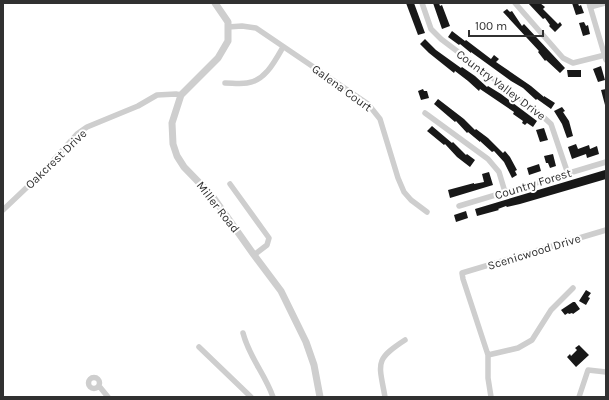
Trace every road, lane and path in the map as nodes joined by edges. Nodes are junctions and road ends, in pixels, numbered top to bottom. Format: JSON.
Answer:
{"nodes":[{"id":1,"x":215,"y":3,"type":"edge"},
{"id":2,"x":422,"y":3,"type":"edge"},
{"id":3,"x":515,"y":3,"type":"edge"},
{"id":4,"x":605,"y":3,"type":"edge"},
{"id":5,"x":590,"y":5,"type":"edge"},
{"id":6,"x":228,"y":27,"type":"junction"},
{"id":7,"x":283,"y":46,"type":"junction"},
{"id":8,"x":605,"y":58,"type":"edge"},
{"id":9,"x":224,"y":83,"type":"dead end"},
{"id":10,"x":180,"y":95,"type":"junction"},
{"id":11,"x":425,"y":113,"type":"dead end"},
{"id":12,"x":606,"y":162,"type":"edge"},
{"id":13,"x":568,"y":174,"type":"junction"},
{"id":14,"x":230,"y":184,"type":"dead end"},
{"id":15,"x":505,"y":192,"type":"junction"},
{"id":16,"x":459,"y":206,"type":"dead end"},
{"id":17,"x":3,"y":210,"type":"edge"},
{"id":18,"x":427,"y":212,"type":"dead end"},
{"id":19,"x":606,"y":230,"type":"edge"},
{"id":20,"x":254,"y":255,"type":"junction"},
{"id":21,"x":573,"y":288,"type":"dead end"},
{"id":22,"x":243,"y":333,"type":"dead end"},
{"id":23,"x":405,"y":340,"type":"dead end"},
{"id":24,"x":199,"y":347,"type":"dead end"},
{"id":25,"x":488,"y":355,"type":"junction"},
{"id":26,"x":606,"y":372,"type":"edge"},
{"id":27,"x":99,"y":386,"type":"dead end"},
{"id":28,"x":108,"y":397,"type":"edge"},
{"id":29,"x":251,"y":397,"type":"edge"},
{"id":30,"x":272,"y":397,"type":"edge"},
{"id":31,"x":320,"y":397,"type":"edge"},
{"id":32,"x":385,"y":397,"type":"edge"},
{"id":33,"x":491,"y":397,"type":"edge"},
{"id":34,"x":579,"y":397,"type":"edge"}],
"edges":[{"from":1,"to":6,"type":"street"},
{"from":2,"to":13,"type":"street","name":"Country Valley Drive"},
{"from":3,"to":8,"type":"street"},
{"from":4,"to":5,"type":"street"},
{"from":5,"to":8,"type":"street"},
{"from":6,"to":7,"type":"street","name":"Galena Court"},
{"from":6,"to":10,"type":"street","name":"Miller Road"},
{"from":7,"to":9,"type":"street"},
{"from":7,"to":18,"type":"street","name":"Galena Court"},
{"from":10,"to":17,"type":"street","name":"Oakcrest Drive"},
{"from":10,"to":20,"type":"street","name":"Miller Road"},
{"from":11,"to":15,"type":"street"},
{"from":12,"to":13,"type":"street","name":"Country Forest"},
{"from":13,"to":15,"type":"street","name":"Country Forest"},
{"from":14,"to":20,"type":"street"},
{"from":15,"to":16,"type":"street","name":"Country Forest"},
{"from":19,"to":25,"type":"street","name":"Scenicwood Drive"},
{"from":20,"to":31,"type":"street","name":"Miller Road"},
{"from":21,"to":25,"type":"street"},
{"from":22,"to":30,"type":"street"},
{"from":23,"to":32,"type":"street"},
{"from":24,"to":29,"type":"street"},
{"from":25,"to":33,"type":"street"},
{"from":26,"to":34,"type":"street"},
{"from":27,"to":28,"type":"street"}]}
